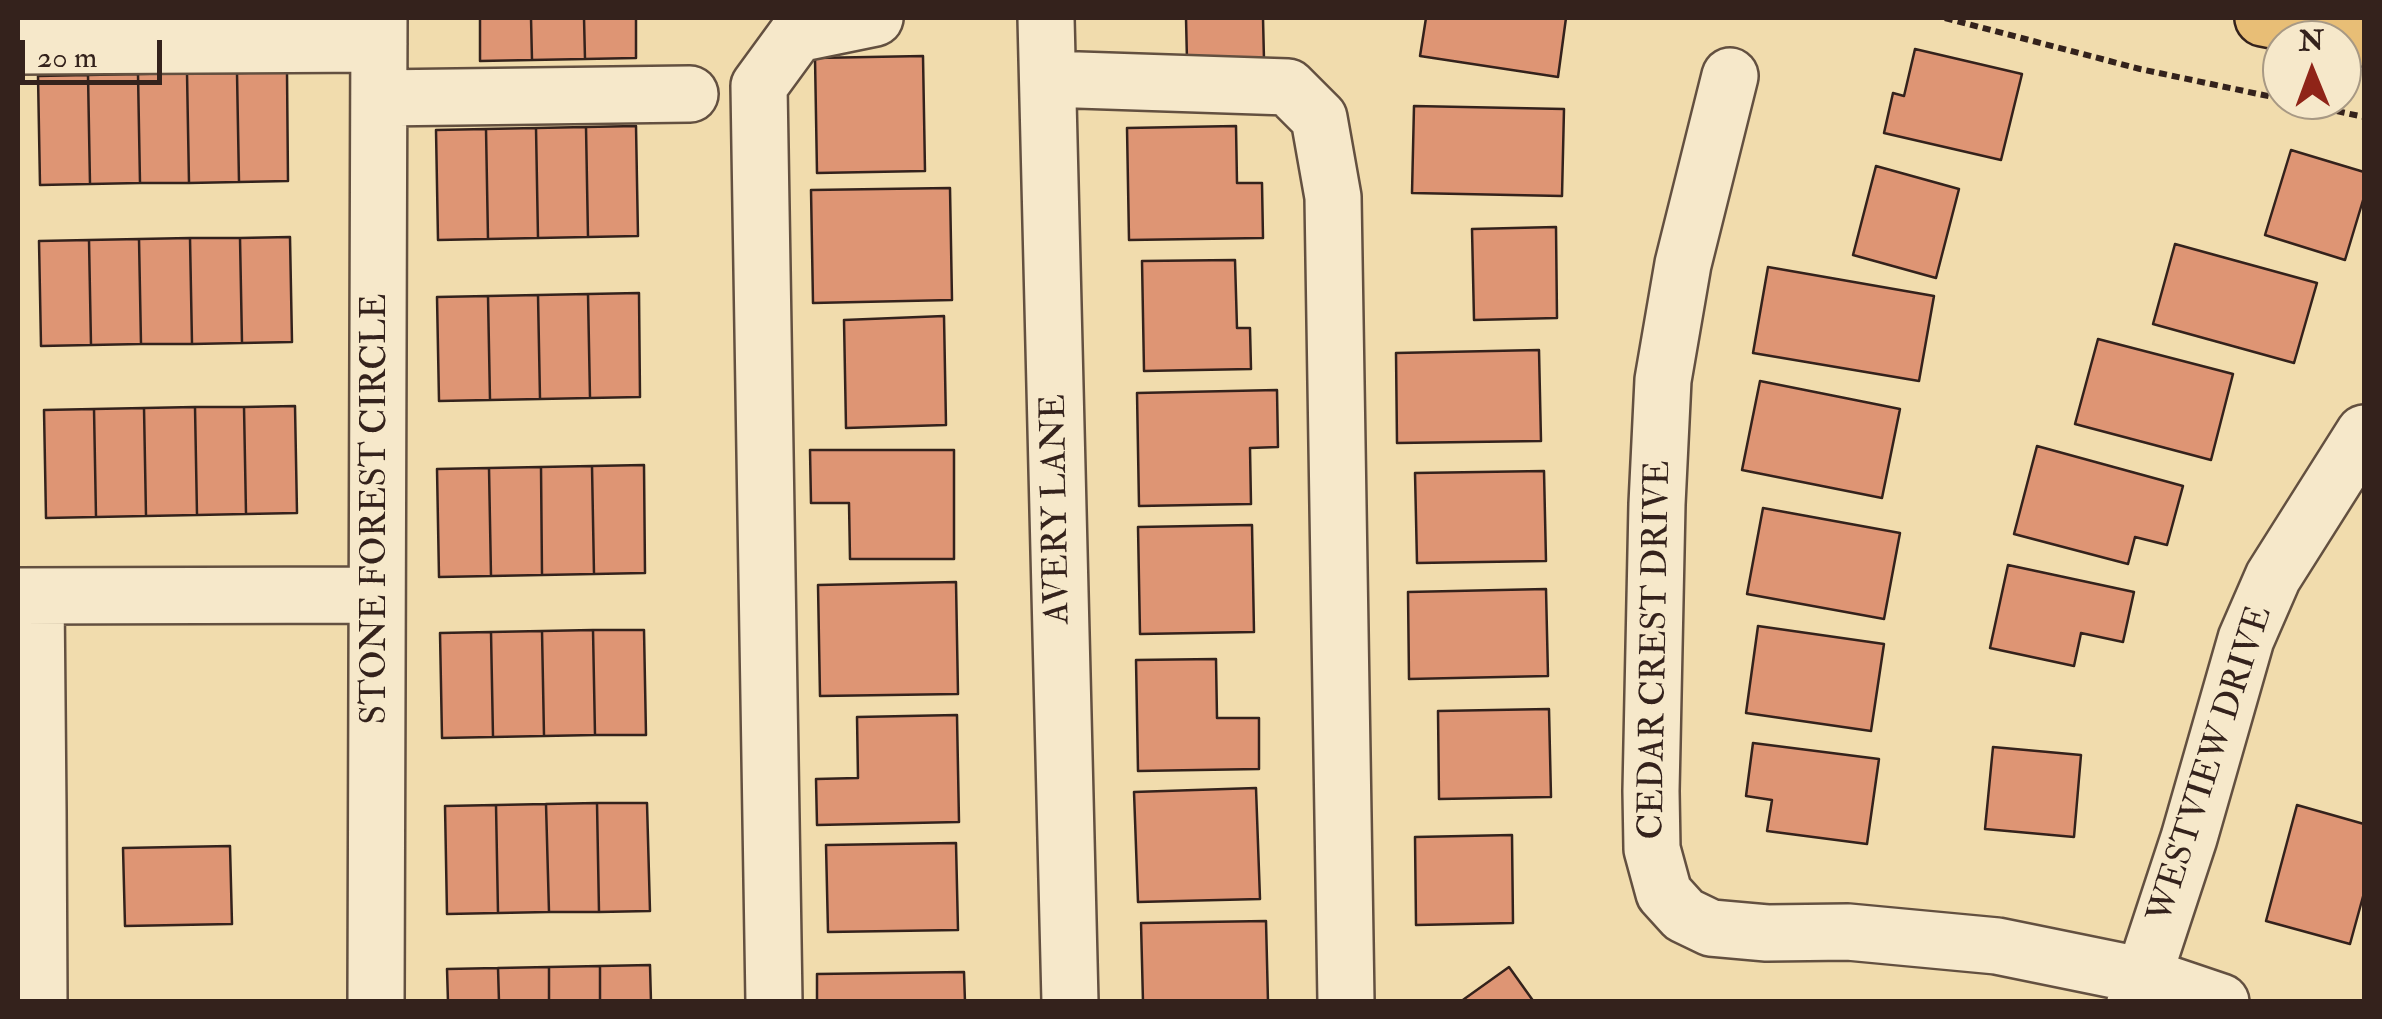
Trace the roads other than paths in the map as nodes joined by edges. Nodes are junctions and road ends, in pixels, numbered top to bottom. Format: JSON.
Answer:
{"nodes":[{"id":1,"x":875,"y":18,"type":"edge"},
{"id":2,"x":1046,"y":18,"type":"edge"},
{"id":3,"x":2263,"y":18,"type":"edge"},
{"id":4,"x":379,"y":31,"type":"edge"},
{"id":5,"x":2364,"y":38,"type":"edge"},
{"id":6,"x":18,"y":46,"type":"edge"},
{"id":7,"x":1730,"y":76,"type":"dead end"},
{"id":8,"x":1048,"y":79,"type":"junction"},
{"id":9,"x":690,"y":94,"type":"dead end"},
{"id":10,"x":379,"y":98,"type":"junction"},
{"id":11,"x":2364,"y":433,"type":"edge"},
{"id":12,"x":377,"y":595,"type":"junction"},
{"id":13,"x":27,"y":596,"type":"edge"},
{"id":14,"x":28,"y":811,"type":"edge"},
{"id":15,"x":2140,"y":989,"type":"edge"},
{"id":16,"x":39,"y":1002,"type":"edge"},
{"id":17,"x":376,"y":1002,"type":"edge"},
{"id":18,"x":774,"y":1002,"type":"edge"},
{"id":19,"x":1070,"y":1002,"type":"edge"},
{"id":20,"x":1346,"y":1002,"type":"edge"},
{"id":21,"x":2221,"y":1002,"type":"edge"}],
"edges":[{"from":1,"to":18,"type":"street"},
{"from":2,"to":8,"type":"street","name":"AVERY LANE"},
{"from":3,"to":5,"type":"main road"},
{"from":4,"to":6,"type":"street"},
{"from":4,"to":10,"type":"street","name":"STONE FOREST CIRCLE"},
{"from":7,"to":15,"type":"street","name":"CEDAR CREST DRIVE"},
{"from":8,"to":19,"type":"street","name":"AVERY LANE"},
{"from":8,"to":20,"type":"street"},
{"from":9,"to":10,"type":"street"},
{"from":10,"to":12,"type":"street","name":"STONE FOREST CIRCLE"},
{"from":11,"to":15,"type":"street","name":"WESTVIEW DRIVE"},
{"from":12,"to":13,"type":"street"},
{"from":12,"to":17,"type":"street","name":"STONE FOREST CIRCLE"},
{"from":13,"to":14,"type":"street"},
{"from":14,"to":16,"type":"street"},
{"from":15,"to":21,"type":"street","name":"CEDAR CREST DRIVE"}]}
